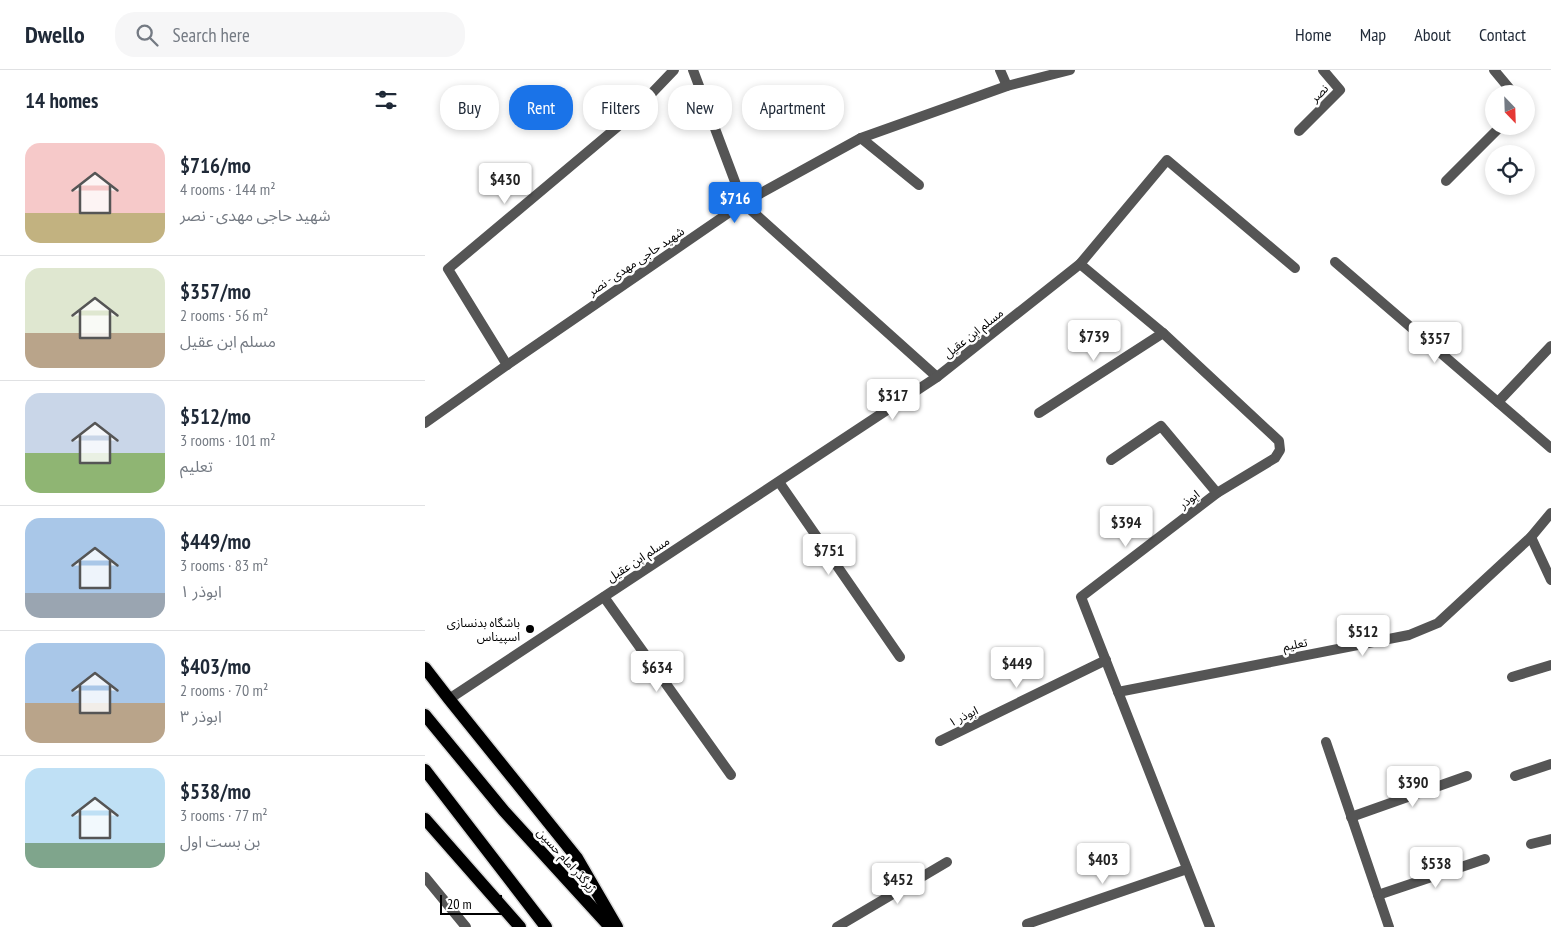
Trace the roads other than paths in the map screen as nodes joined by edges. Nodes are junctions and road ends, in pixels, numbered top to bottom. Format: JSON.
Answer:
{"nodes":[{"id":1,"x":674,"y":70,"type":"edge"},
{"id":2,"x":693,"y":70,"type":"edge"},
{"id":3,"x":1000,"y":70,"type":"edge"},
{"id":4,"x":1070,"y":70,"type":"edge"},
{"id":5,"x":1323,"y":70,"type":"edge"},
{"id":6,"x":1494,"y":70,"type":"edge"},
{"id":7,"x":1506,"y":85,"type":"edge"},
{"id":8,"x":1007,"y":86,"type":"junction"},
{"id":9,"x":1299,"y":131,"type":"dead end"},
{"id":10,"x":1492,"y":135,"type":"edge"},
{"id":11,"x":861,"y":138,"type":"junction"},
{"id":12,"x":1446,"y":181,"type":"dead end"},
{"id":13,"x":919,"y":185,"type":"dead end"},
{"id":14,"x":743,"y":203,"type":"junction"},
{"id":15,"x":1335,"y":262,"type":"dead end"},
{"id":16,"x":1080,"y":264,"type":"junction"},
{"id":17,"x":1295,"y":268,"type":"dead end"},
{"id":18,"x":1163,"y":333,"type":"junction"},
{"id":19,"x":1551,"y":346,"type":"edge"},
{"id":20,"x":507,"y":365,"type":"junction"},
{"id":21,"x":937,"y":377,"type":"junction"},
{"id":22,"x":1498,"y":402,"type":"junction"},
{"id":23,"x":1039,"y":413,"type":"dead end"},
{"id":24,"x":425,"y":423,"type":"edge"},
{"id":25,"x":1551,"y":448,"type":"edge"},
{"id":26,"x":1111,"y":460,"type":"dead end"},
{"id":27,"x":779,"y":482,"type":"junction"},
{"id":28,"x":1217,"y":493,"type":"junction"},
{"id":29,"x":1551,"y":513,"type":"edge"},
{"id":30,"x":1531,"y":537,"type":"junction"},
{"id":31,"x":1551,"y":580,"type":"edge"},
{"id":32,"x":604,"y":597,"type":"junction"},
{"id":33,"x":900,"y":657,"type":"dead end"},
{"id":34,"x":1106,"y":660,"type":"junction"},
{"id":35,"x":1551,"y":665,"type":"edge"},
{"id":36,"x":425,"y":668,"type":"edge"},
{"id":37,"x":1512,"y":677,"type":"dead end"},
{"id":38,"x":1118,"y":692,"type":"junction"},
{"id":39,"x":449,"y":699,"type":"junction"},
{"id":40,"x":425,"y":715,"type":"edge"},
{"id":41,"x":939,"y":741,"type":"dead end"},
{"id":42,"x":1326,"y":742,"type":"dead end"},
{"id":43,"x":1551,"y":764,"type":"edge"},
{"id":44,"x":425,"y":770,"type":"edge"},
{"id":45,"x":731,"y":774,"type":"dead end"},
{"id":46,"x":1467,"y":776,"type":"dead end"},
{"id":47,"x":1515,"y":776,"type":"dead end"},
{"id":48,"x":1351,"y":816,"type":"junction"},
{"id":49,"x":425,"y":819,"type":"edge"},
{"id":50,"x":1551,"y":838,"type":"edge"},
{"id":51,"x":1531,"y":844,"type":"dead end"},
{"id":52,"x":1485,"y":859,"type":"dead end"},
{"id":53,"x":947,"y":862,"type":"dead end"},
{"id":54,"x":1187,"y":869,"type":"junction"},
{"id":55,"x":425,"y":878,"type":"edge"},
{"id":56,"x":1378,"y":895,"type":"junction"},
{"id":57,"x":1027,"y":924,"type":"dead end"},
{"id":58,"x":466,"y":927,"type":"edge"},
{"id":59,"x":519,"y":927,"type":"edge"},
{"id":60,"x":546,"y":927,"type":"edge"},
{"id":61,"x":610,"y":927,"type":"edge"},
{"id":62,"x":617,"y":927,"type":"edge"},
{"id":63,"x":837,"y":927,"type":"edge"},
{"id":64,"x":1210,"y":927,"type":"edge"},
{"id":65,"x":1389,"y":927,"type":"edge"}],
"edges":[{"from":1,"to":20,"type":"street"},
{"from":2,"to":14,"type":"street"},
{"from":3,"to":8,"type":"street"},
{"from":4,"to":8,"type":"street","name":"شهید حاجی مهدی - نصر"},
{"from":5,"to":9,"type":"street","name":"نصر"},
{"from":6,"to":7,"type":"street"},
{"from":8,"to":11,"type":"street","name":"شهید حاجی مهدی - نصر"},
{"from":10,"to":12,"type":"street"},
{"from":11,"to":13,"type":"street"},
{"from":11,"to":14,"type":"street","name":"شهید حاجی مهدی - نصر"},
{"from":14,"to":20,"type":"street","name":"شهید حاجی مهدی - نصر"},
{"from":14,"to":21,"type":"street"},
{"from":15,"to":22,"type":"street"},
{"from":16,"to":17,"type":"street","name":"مسلم ابن عقیل"},
{"from":16,"to":18,"type":"street","name":"ابوذر"},
{"from":16,"to":21,"type":"street","name":"مسلم ابن عقیل"},
{"from":18,"to":23,"type":"street"},
{"from":18,"to":28,"type":"street","name":"ابوذر"},
{"from":19,"to":22,"type":"street"},
{"from":20,"to":24,"type":"street","name":"شهید حاجی مهدی - نصر"},
{"from":21,"to":27,"type":"street","name":"مسلم ابن عقیل"},
{"from":22,"to":25,"type":"street"},
{"from":26,"to":28,"type":"street"},
{"from":27,"to":32,"type":"street","name":"مسلم ابن عقیل"},
{"from":27,"to":33,"type":"street"},
{"from":28,"to":34,"type":"street","name":"ابوذر"},
{"from":29,"to":30,"type":"street","name":"تعلیم"},
{"from":30,"to":31,"type":"street"},
{"from":30,"to":38,"type":"street","name":"تعلیم"},
{"from":32,"to":39,"type":"street","name":"مسلم ابن عقیل"},
{"from":32,"to":45,"type":"street"},
{"from":34,"to":38,"type":"street","name":"ابوذر"},
{"from":34,"to":41,"type":"street","name":"ابوذر ۱"},
{"from":35,"to":37,"type":"street"},
{"from":36,"to":39,"type":"main road"},
{"from":38,"to":54,"type":"street","name":"ابوذر"},
{"from":39,"to":62,"type":"main road"},
{"from":40,"to":61,"type":"main road","name":"زیرگذر امام حسین"},
{"from":42,"to":48,"type":"street"},
{"from":43,"to":47,"type":"street"},
{"from":44,"to":60,"type":"main road"},
{"from":46,"to":48,"type":"street"},
{"from":48,"to":56,"type":"street"},
{"from":49,"to":59,"type":"main road"},
{"from":50,"to":51,"type":"street"},
{"from":52,"to":56,"type":"street"},
{"from":53,"to":63,"type":"street"},
{"from":54,"to":57,"type":"street"},
{"from":54,"to":64,"type":"street","name":"ابوذر"},
{"from":55,"to":58,"type":"street"},
{"from":56,"to":65,"type":"street"}]}
